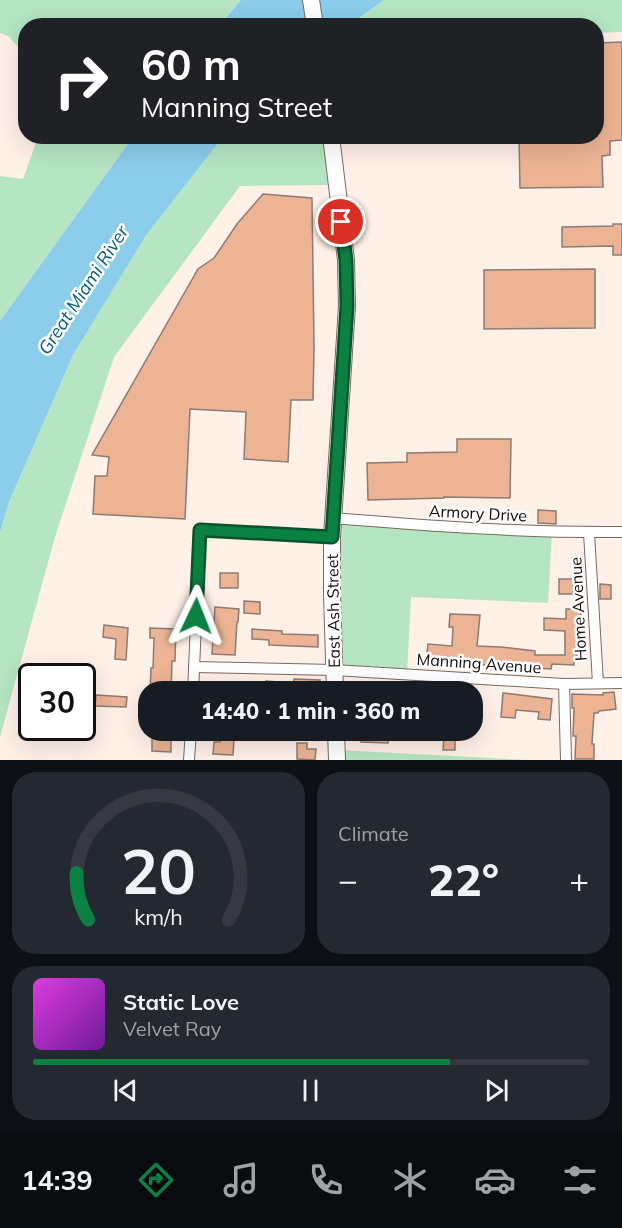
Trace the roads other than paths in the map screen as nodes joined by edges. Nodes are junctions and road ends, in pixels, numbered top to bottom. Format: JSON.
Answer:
{"nodes":[{"id":1,"x":311,"y":0,"type":"edge"},
{"id":2,"x":314,"y":18,"type":"edge"},
{"id":3,"x":332,"y":144,"type":"edge"},
{"id":4,"x":333,"y":518,"type":"junction"},
{"id":5,"x":589,"y":532,"type":"junction"},
{"id":6,"x":622,"y":532,"type":"edge"},
{"id":7,"x":332,"y":537,"type":"junction"},
{"id":8,"x":194,"y":667,"type":"junction"},
{"id":9,"x":334,"y":670,"type":"junction"},
{"id":10,"x":193,"y":681,"type":"edge"},
{"id":11,"x":334,"y":681,"type":"edge"},
{"id":12,"x":598,"y":683,"type":"junction"},
{"id":13,"x":622,"y":683,"type":"edge"},
{"id":14,"x":564,"y":684,"type":"junction"},
{"id":15,"x":190,"y":741,"type":"edge"},
{"id":16,"x":336,"y":741,"type":"edge"},
{"id":17,"x":189,"y":760,"type":"edge"},
{"id":18,"x":337,"y":760,"type":"edge"},
{"id":19,"x":566,"y":760,"type":"edge"}],
"edges":[{"from":1,"to":2,"type":"main road"},
{"from":3,"to":4,"type":"main road","name":"East Ash Street"},
{"from":4,"to":5,"type":"street","name":"Armory Drive"},
{"from":4,"to":7,"type":"main road","name":"East Ash Street"},
{"from":5,"to":6,"type":"street","name":"Armory Drive"},
{"from":5,"to":12,"type":"street","name":"Home Avenue"},
{"from":7,"to":8,"type":"street"},
{"from":7,"to":9,"type":"main road","name":"East Ash Street"},
{"from":8,"to":9,"type":"street","name":"Manning Avenue"},
{"from":8,"to":10,"type":"street"},
{"from":9,"to":11,"type":"main road","name":"East Ash Street"},
{"from":9,"to":14,"type":"street","name":"Manning Avenue"},
{"from":12,"to":13,"type":"street","name":"Manning Avenue"},
{"from":12,"to":14,"type":"street","name":"Manning Avenue"},
{"from":14,"to":19,"type":"street","name":"Home Avenue"},
{"from":15,"to":17,"type":"street"},
{"from":16,"to":18,"type":"main road"}]}
